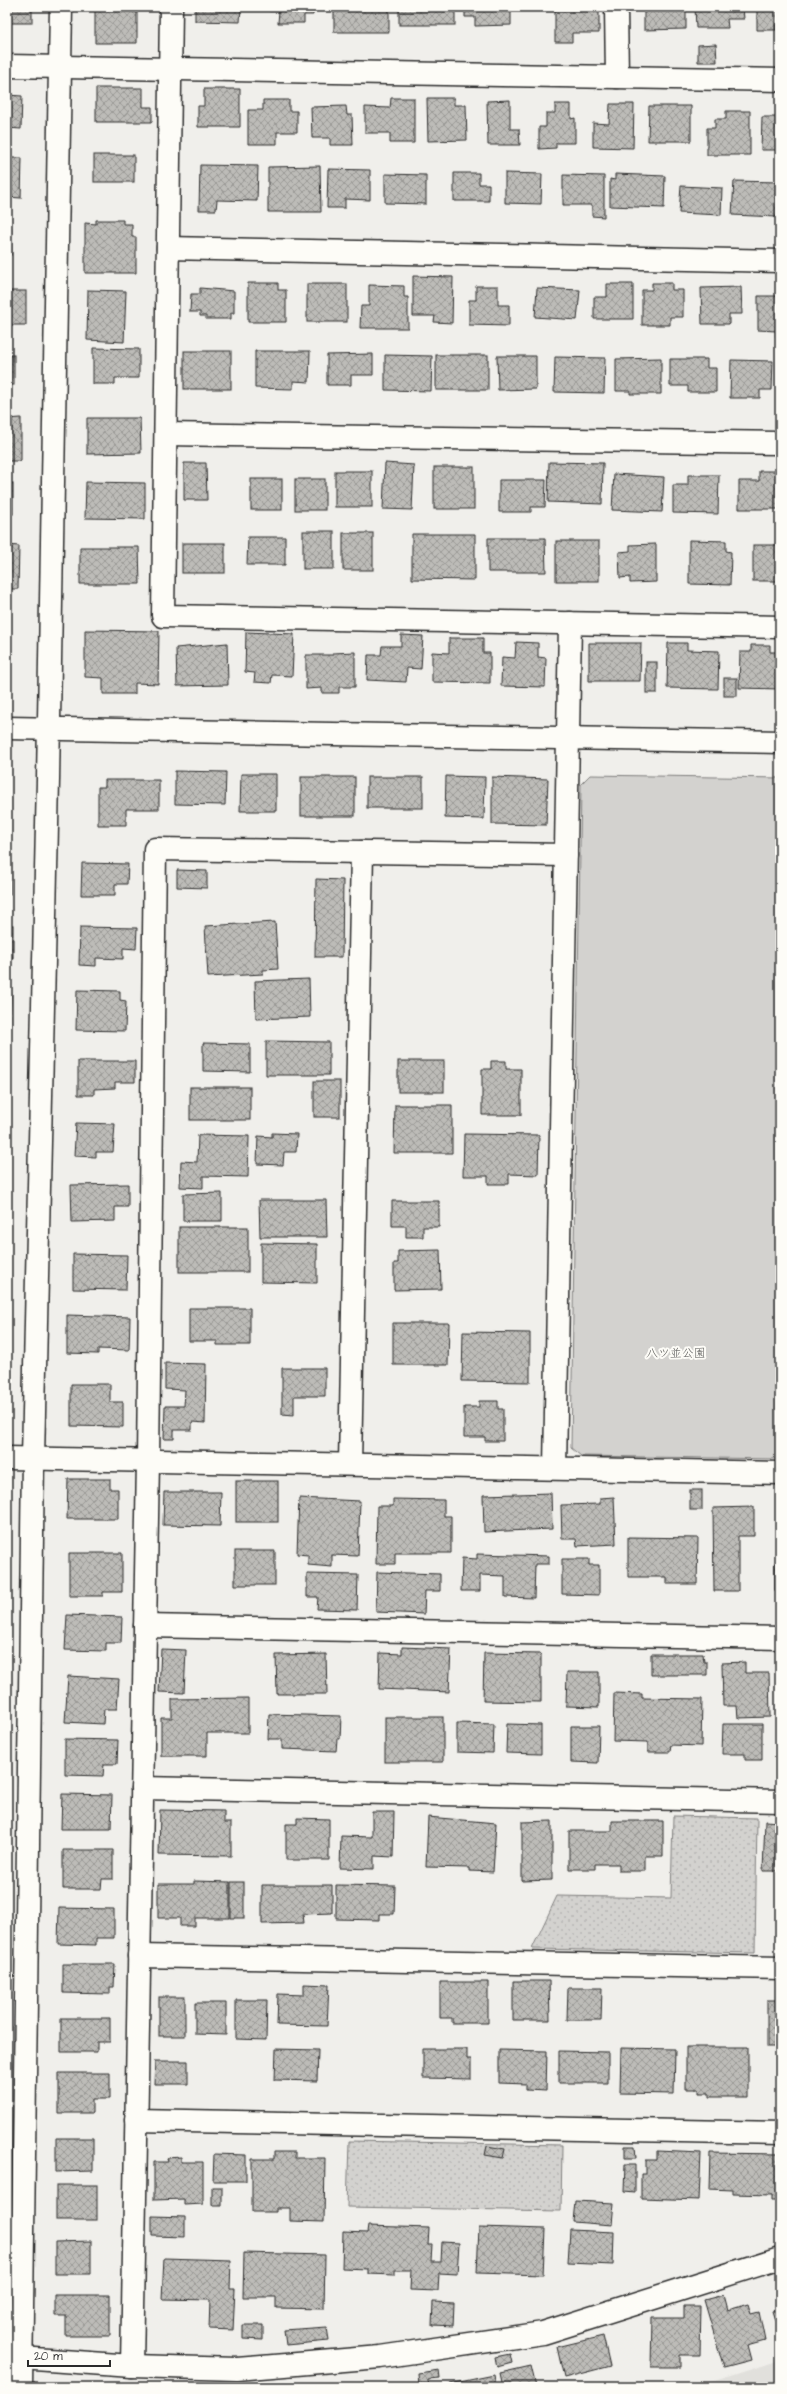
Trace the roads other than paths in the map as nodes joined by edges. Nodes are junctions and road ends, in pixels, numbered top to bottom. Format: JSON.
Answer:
{"nodes":[{"id":1,"x":61,"y":7,"type":"edge"},
{"id":2,"x":171,"y":7,"type":"edge"},
{"id":3,"x":616,"y":7,"type":"edge"},
{"id":4,"x":7,"y":66,"type":"edge"},
{"id":5,"x":60,"y":67,"type":"junction"},
{"id":6,"x":170,"y":69,"type":"junction"},
{"id":7,"x":617,"y":77,"type":"junction"},
{"id":8,"x":780,"y":80,"type":"edge"},
{"id":9,"x":168,"y":248,"type":"junction"},
{"id":10,"x":780,"y":261,"type":"edge"},
{"id":11,"x":166,"y":434,"type":"junction"},
{"id":12,"x":780,"y":443,"type":"edge"},
{"id":13,"x":570,"y":623,"type":"junction"},
{"id":14,"x":780,"y":627,"type":"edge"},
{"id":15,"x":7,"y":728,"type":"edge"},
{"id":16,"x":49,"y":729,"type":"junction"},
{"id":17,"x":568,"y":738,"type":"junction"},
{"id":18,"x":780,"y":742,"type":"edge"},
{"id":19,"x":362,"y":852,"type":"junction"},
{"id":20,"x":566,"y":855,"type":"junction"},
{"id":21,"x":7,"y":1458,"type":"edge"},
{"id":22,"x":33,"y":1458,"type":"junction"},
{"id":23,"x":148,"y":1461,"type":"junction"},
{"id":24,"x":350,"y":1464,"type":"junction"},
{"id":25,"x":555,"y":1468,"type":"junction"},
{"id":26,"x":780,"y":1473,"type":"edge"},
{"id":27,"x":145,"y":1626,"type":"junction"},
{"id":28,"x":780,"y":1638,"type":"edge"},
{"id":29,"x":142,"y":1788,"type":"junction"},
{"id":30,"x":780,"y":1801,"type":"edge"},
{"id":31,"x":139,"y":1956,"type":"junction"},
{"id":32,"x":780,"y":1968,"type":"edge"},
{"id":33,"x":136,"y":2120,"type":"junction"},
{"id":34,"x":780,"y":2133,"type":"edge"},
{"id":35,"x":780,"y":2258,"type":"edge"},
{"id":36,"x":14,"y":2357,"type":"edge"},
{"id":37,"x":132,"y":2366,"type":"junction"},
{"id":38,"x":21,"y":2387,"type":"edge"}],
"edges":[{"from":1,"to":5,"type":"street"},
{"from":2,"to":6,"type":"street"},
{"from":3,"to":7,"type":"street"},
{"from":4,"to":5,"type":"street"},
{"from":5,"to":6,"type":"street"},
{"from":5,"to":16,"type":"street"},
{"from":6,"to":7,"type":"street"},
{"from":6,"to":9,"type":"street"},
{"from":7,"to":8,"type":"street"},
{"from":9,"to":10,"type":"street"},
{"from":9,"to":11,"type":"street"},
{"from":11,"to":12,"type":"street"},
{"from":11,"to":13,"type":"street"},
{"from":13,"to":14,"type":"street"},
{"from":13,"to":17,"type":"street"},
{"from":15,"to":16,"type":"street"},
{"from":16,"to":17,"type":"street"},
{"from":16,"to":22,"type":"street"},
{"from":17,"to":18,"type":"street"},
{"from":17,"to":20,"type":"street"},
{"from":19,"to":20,"type":"street"},
{"from":19,"to":23,"type":"street"},
{"from":19,"to":24,"type":"street"},
{"from":20,"to":25,"type":"street"},
{"from":21,"to":22,"type":"street"},
{"from":22,"to":23,"type":"street"},
{"from":22,"to":36,"type":"street"},
{"from":23,"to":24,"type":"street"},
{"from":23,"to":27,"type":"street"},
{"from":24,"to":25,"type":"street"},
{"from":25,"to":26,"type":"street"},
{"from":27,"to":28,"type":"street"},
{"from":27,"to":29,"type":"street"},
{"from":29,"to":30,"type":"street"},
{"from":29,"to":31,"type":"street"},
{"from":31,"to":32,"type":"street"},
{"from":31,"to":33,"type":"street"},
{"from":33,"to":34,"type":"street"},
{"from":33,"to":37,"type":"street"},
{"from":35,"to":37,"type":"street"},
{"from":36,"to":37,"type":"street"},
{"from":36,"to":38,"type":"street"}]}
